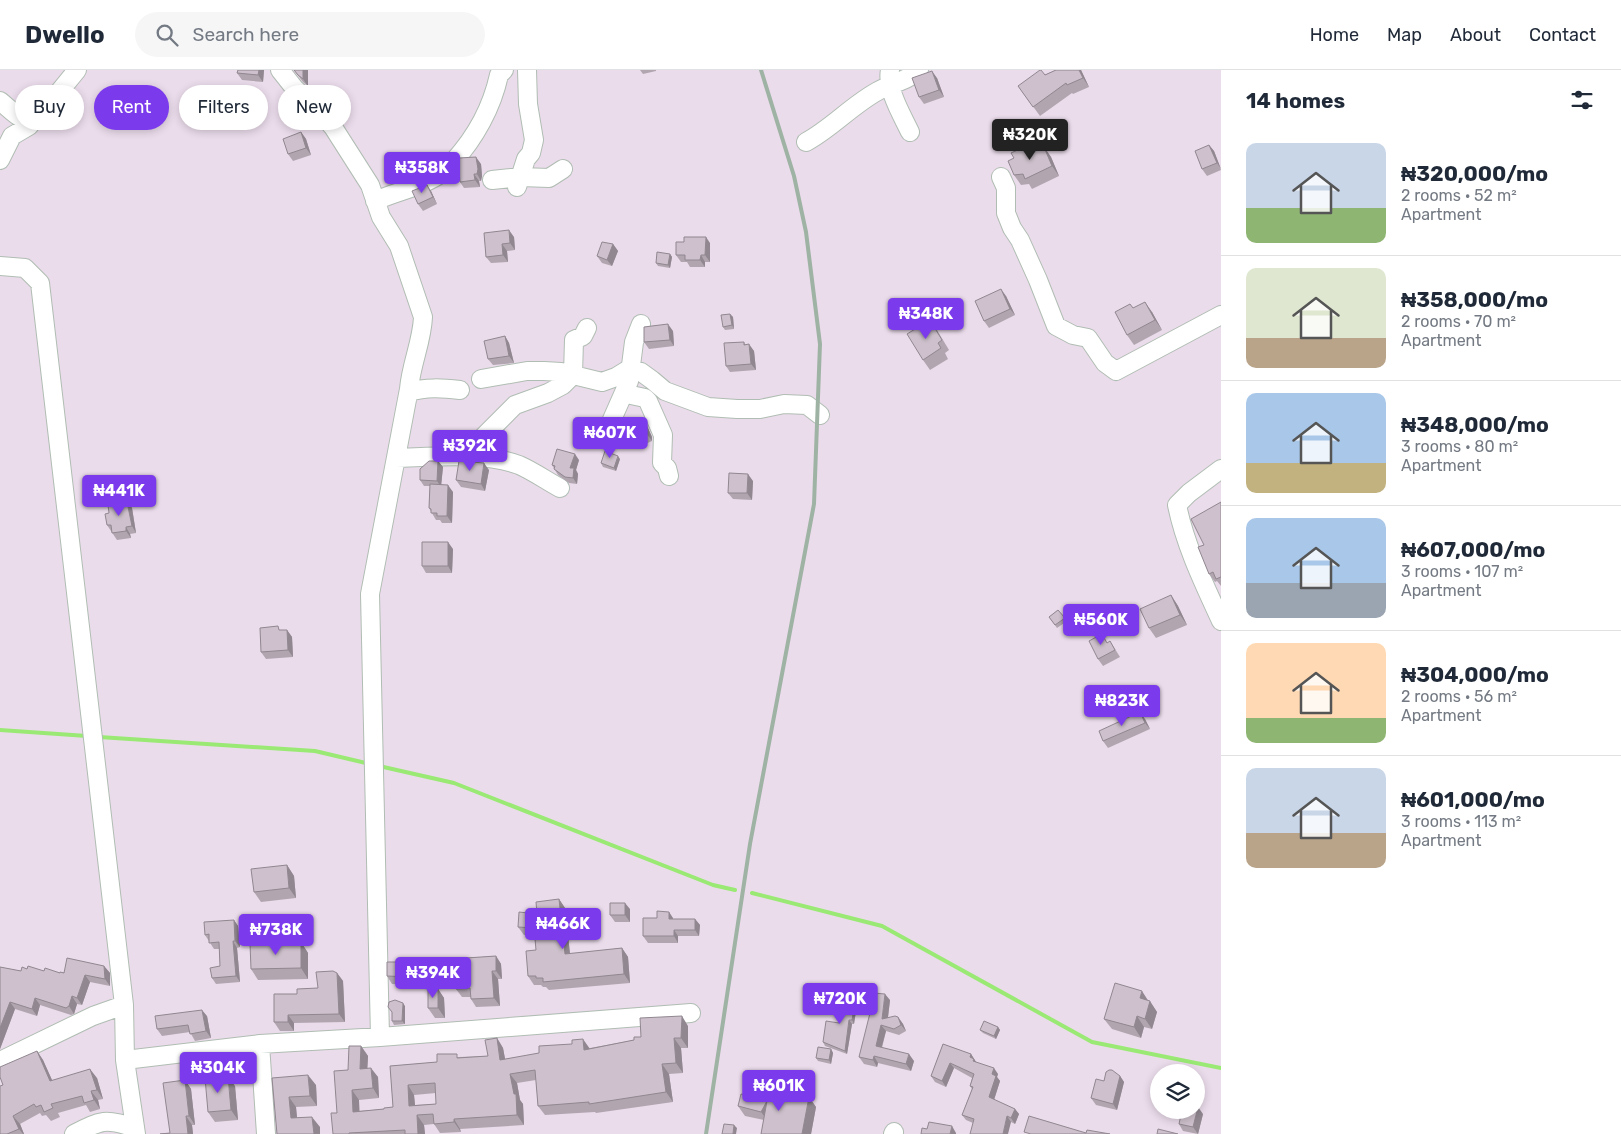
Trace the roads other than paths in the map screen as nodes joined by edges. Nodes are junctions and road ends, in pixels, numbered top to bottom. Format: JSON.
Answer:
{"nodes":[{"id":1,"x":280,"y":70,"type":"edge"},
{"id":2,"x":504,"y":70,"type":"edge"},
{"id":3,"x":527,"y":70,"type":"edge"},
{"id":4,"x":919,"y":70,"type":"edge"},
{"id":5,"x":70,"y":74,"type":"edge"},
{"id":6,"x":891,"y":77,"type":"edge"},
{"id":7,"x":62,"y":85,"type":"edge"},
{"id":8,"x":0,"y":101,"type":"edge"},
{"id":9,"x":15,"y":114,"type":"edge"},
{"id":10,"x":22,"y":130,"type":"edge"},
{"id":11,"x":910,"y":132,"type":"dead end"},
{"id":12,"x":806,"y":142,"type":"dead end"},
{"id":13,"x":0,"y":160,"type":"edge"},
{"id":14,"x":563,"y":169,"type":"dead end"},
{"id":15,"x":1001,"y":177,"type":"dead end"},
{"id":16,"x":492,"y":180,"type":"dead end"},
{"id":17,"x":519,"y":182,"type":"junction"},
{"id":18,"x":375,"y":201,"type":"junction"},
{"id":19,"x":0,"y":266,"type":"edge"},
{"id":20,"x":1221,"y":315,"type":"edge"},
{"id":21,"x":641,"y":324,"type":"dead end"},
{"id":22,"x":588,"y":328,"type":"dead end"},
{"id":23,"x":629,"y":369,"type":"junction"},
{"id":24,"x":573,"y":375,"type":"junction"},
{"id":25,"x":482,"y":379,"type":"dead end"},
{"id":26,"x":626,"y":388,"type":"junction"},
{"id":27,"x":460,"y":390,"type":"dead end"},
{"id":28,"x":409,"y":392,"type":"junction"},
{"id":29,"x":820,"y":415,"type":"dead end"},
{"id":30,"x":610,"y":424,"type":"dead end"},
{"id":31,"x":463,"y":457,"type":"junction"},
{"id":32,"x":396,"y":458,"type":"junction"},
{"id":33,"x":1221,"y":469,"type":"edge"},
{"id":34,"x":669,"y":476,"type":"dead end"},
{"id":35,"x":560,"y":488,"type":"dead end"},
{"id":36,"x":1221,"y":621,"type":"edge"},
{"id":37,"x":124,"y":1005,"type":"junction"},
{"id":38,"x":692,"y":1013,"type":"dead end"},
{"id":39,"x":380,"y":1037,"type":"junction"},
{"id":40,"x":260,"y":1044,"type":"junction"},
{"id":41,"x":126,"y":1060,"type":"junction"},
{"id":42,"x":0,"y":1061,"type":"edge"},
{"id":43,"x":135,"y":1131,"type":"edge"},
{"id":44,"x":74,"y":1134,"type":"edge"},
{"id":45,"x":266,"y":1134,"type":"edge"}],
"edges":[{"from":1,"to":18,"type":"street"},
{"from":2,"to":18,"type":"street"},
{"from":3,"to":17,"type":"street"},
{"from":4,"to":6,"type":"street"},
{"from":5,"to":7,"type":"street"},
{"from":6,"to":11,"type":"street"},
{"from":6,"to":12,"type":"street"},
{"from":8,"to":9,"type":"street"},
{"from":10,"to":13,"type":"street"},
{"from":14,"to":17,"type":"street"},
{"from":15,"to":20,"type":"street"},
{"from":16,"to":17,"type":"street"},
{"from":18,"to":28,"type":"street"},
{"from":19,"to":37,"type":"street"},
{"from":21,"to":23,"type":"street"},
{"from":22,"to":24,"type":"street"},
{"from":23,"to":24,"type":"street"},
{"from":23,"to":26,"type":"street"},
{"from":23,"to":29,"type":"street"},
{"from":24,"to":25,"type":"street"},
{"from":24,"to":31,"type":"street"},
{"from":26,"to":30,"type":"street"},
{"from":26,"to":34,"type":"street"},
{"from":27,"to":28,"type":"street"},
{"from":28,"to":32,"type":"street"},
{"from":31,"to":32,"type":"street"},
{"from":31,"to":35,"type":"street"},
{"from":32,"to":39,"type":"street"},
{"from":33,"to":36,"type":"street"},
{"from":37,"to":41,"type":"street"},
{"from":37,"to":42,"type":"street"},
{"from":38,"to":39,"type":"street"},
{"from":39,"to":40,"type":"street"},
{"from":40,"to":41,"type":"street"},
{"from":40,"to":45,"type":"street"},
{"from":41,"to":43,"type":"street"},
{"from":43,"to":44,"type":"street"}]}
